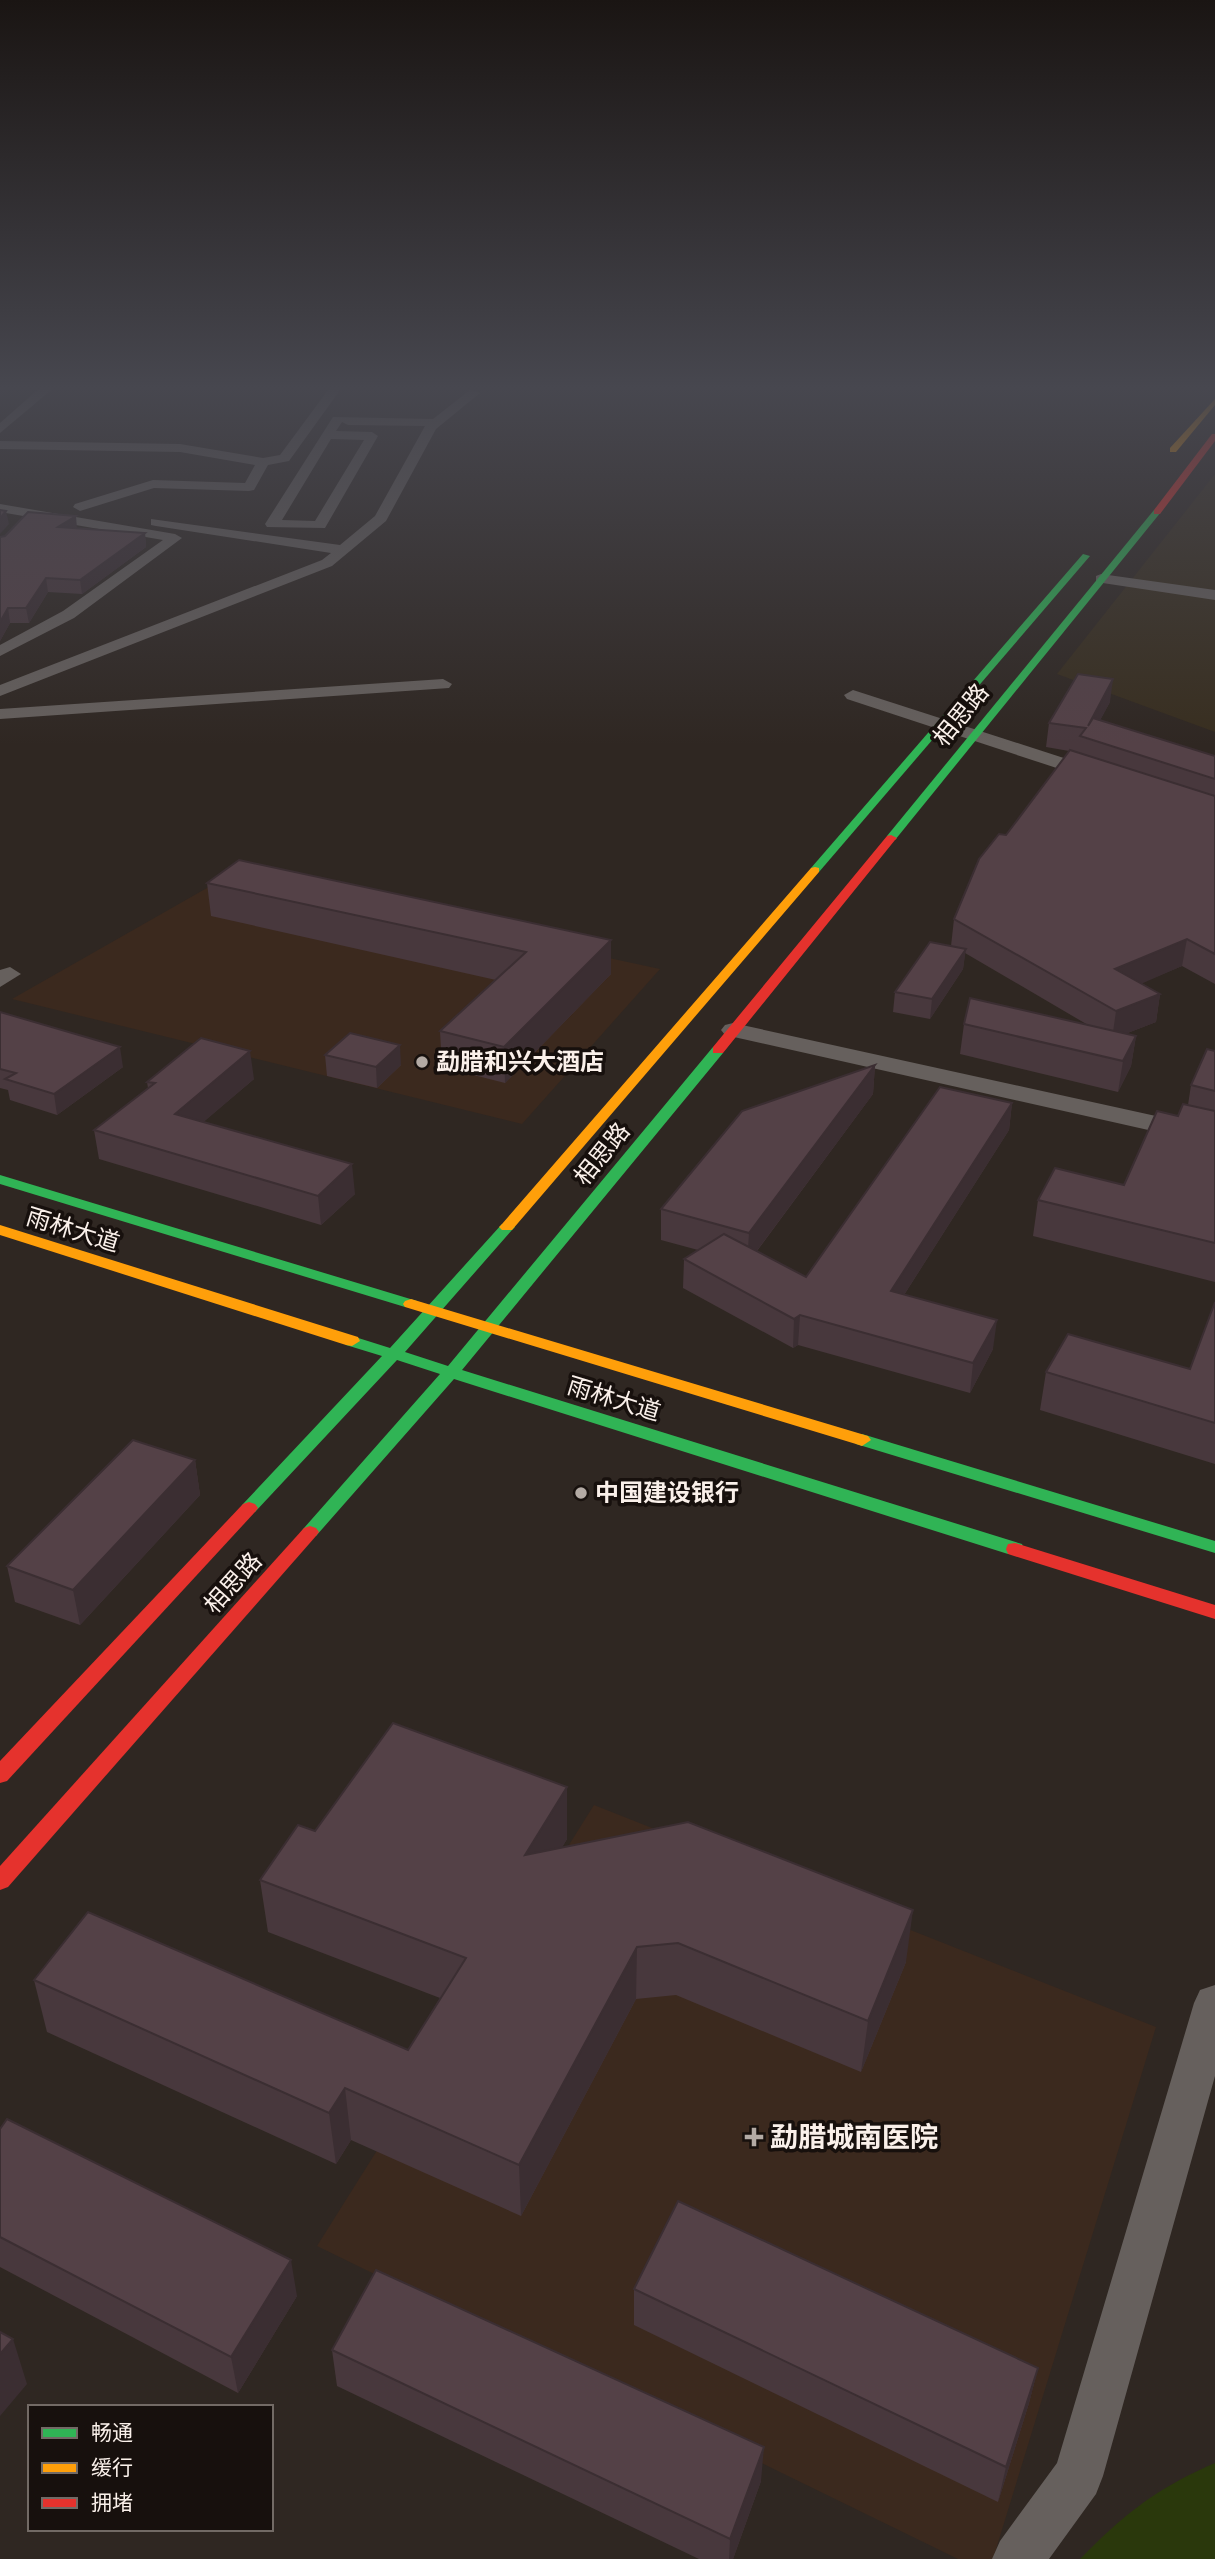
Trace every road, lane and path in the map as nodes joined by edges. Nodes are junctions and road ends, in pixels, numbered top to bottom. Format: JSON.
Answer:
{"nodes":[{"id":1,"x":75,"y":505,"type":"edge"},
{"id":2,"x":283,"y":505,"type":"edge"},
{"id":3,"x":325,"y":505,"type":"edge"},
{"id":4,"x":388,"y":505,"type":"edge"},
{"id":5,"x":1161,"y":505,"type":"edge"},
{"id":6,"x":0,"y":508,"type":"edge"},
{"id":7,"x":30,"y":514,"type":"junction"},
{"id":8,"x":15,"y":530,"type":"edge"},
{"id":9,"x":1097,"y":544,"type":"dead end"},
{"id":10,"x":343,"y":550,"type":"junction"},
{"id":11,"x":1101,"y":579,"type":"junction"},
{"id":12,"x":1215,"y":594,"type":"edge"},
{"id":13,"x":0,"y":651,"type":"edge"},
{"id":14,"x":443,"y":684,"type":"dead end"},
{"id":15,"x":0,"y":691,"type":"edge"},
{"id":16,"x":853,"y":695,"type":"dead end"},
{"id":17,"x":0,"y":714,"type":"edge"},
{"id":18,"x":944,"y":723,"type":"junction"},
{"id":19,"x":974,"y":735,"type":"junction"},
{"id":20,"x":1113,"y":781,"type":"edge"},
{"id":21,"x":733,"y":1030,"type":"junction"},
{"id":22,"x":1215,"y":1137,"type":"edge"},
{"id":23,"x":0,"y":1179,"type":"edge"},
{"id":24,"x":0,"y":1230,"type":"edge"},
{"id":25,"x":434,"y":1311,"type":"junction"},
{"id":26,"x":490,"y":1328,"type":"junction"},
{"id":27,"x":394,"y":1354,"type":"junction"},
{"id":28,"x":451,"y":1372,"type":"junction"},
{"id":29,"x":1215,"y":1547,"type":"edge"},
{"id":30,"x":1215,"y":1612,"type":"edge"},
{"id":31,"x":0,"y":1775,"type":"edge"},
{"id":32,"x":0,"y":1881,"type":"edge"},
{"id":33,"x":1215,"y":2003,"type":"edge"},
{"id":34,"x":1018,"y":2559,"type":"edge"}],
"edges":[{"from":1,"to":10,"type":"street"},
{"from":2,"to":3,"type":"street"},
{"from":4,"to":10,"type":"street"},
{"from":5,"to":11,"type":"main road","name":"相思路"},
{"from":6,"to":7,"type":"street"},
{"from":7,"to":8,"type":"street"},
{"from":7,"to":13,"type":"street"},
{"from":9,"to":18,"type":"main road","name":"相思路"},
{"from":10,"to":15,"type":"street"},
{"from":11,"to":12,"type":"street"},
{"from":11,"to":19,"type":"main road","name":"相思路"},
{"from":14,"to":17,"type":"street"},
{"from":16,"to":18,"type":"street"},
{"from":18,"to":19,"type":"street"},
{"from":18,"to":25,"type":"main road","name":"相思路"},
{"from":19,"to":20,"type":"street"},
{"from":19,"to":21,"type":"main road","name":"相思路"},
{"from":21,"to":22,"type":"street"},
{"from":21,"to":26,"type":"main road","name":"相思路"},
{"from":23,"to":25,"type":"main road","name":"雨林大道"},
{"from":24,"to":27,"type":"main road","name":"雨林大道"},
{"from":25,"to":26,"type":"main road","name":"雨林大道"},
{"from":25,"to":27,"type":"main road","name":"相思路"},
{"from":26,"to":28,"type":"main road","name":"相思路"},
{"from":26,"to":29,"type":"main road","name":"雨林大道"},
{"from":27,"to":28,"type":"main road","name":"雨林大道"},
{"from":27,"to":31,"type":"main road","name":"相思路"},
{"from":28,"to":30,"type":"main road","name":"雨林大道"},
{"from":28,"to":32,"type":"main road","name":"相思路"},
{"from":33,"to":34,"type":"street"}]}
